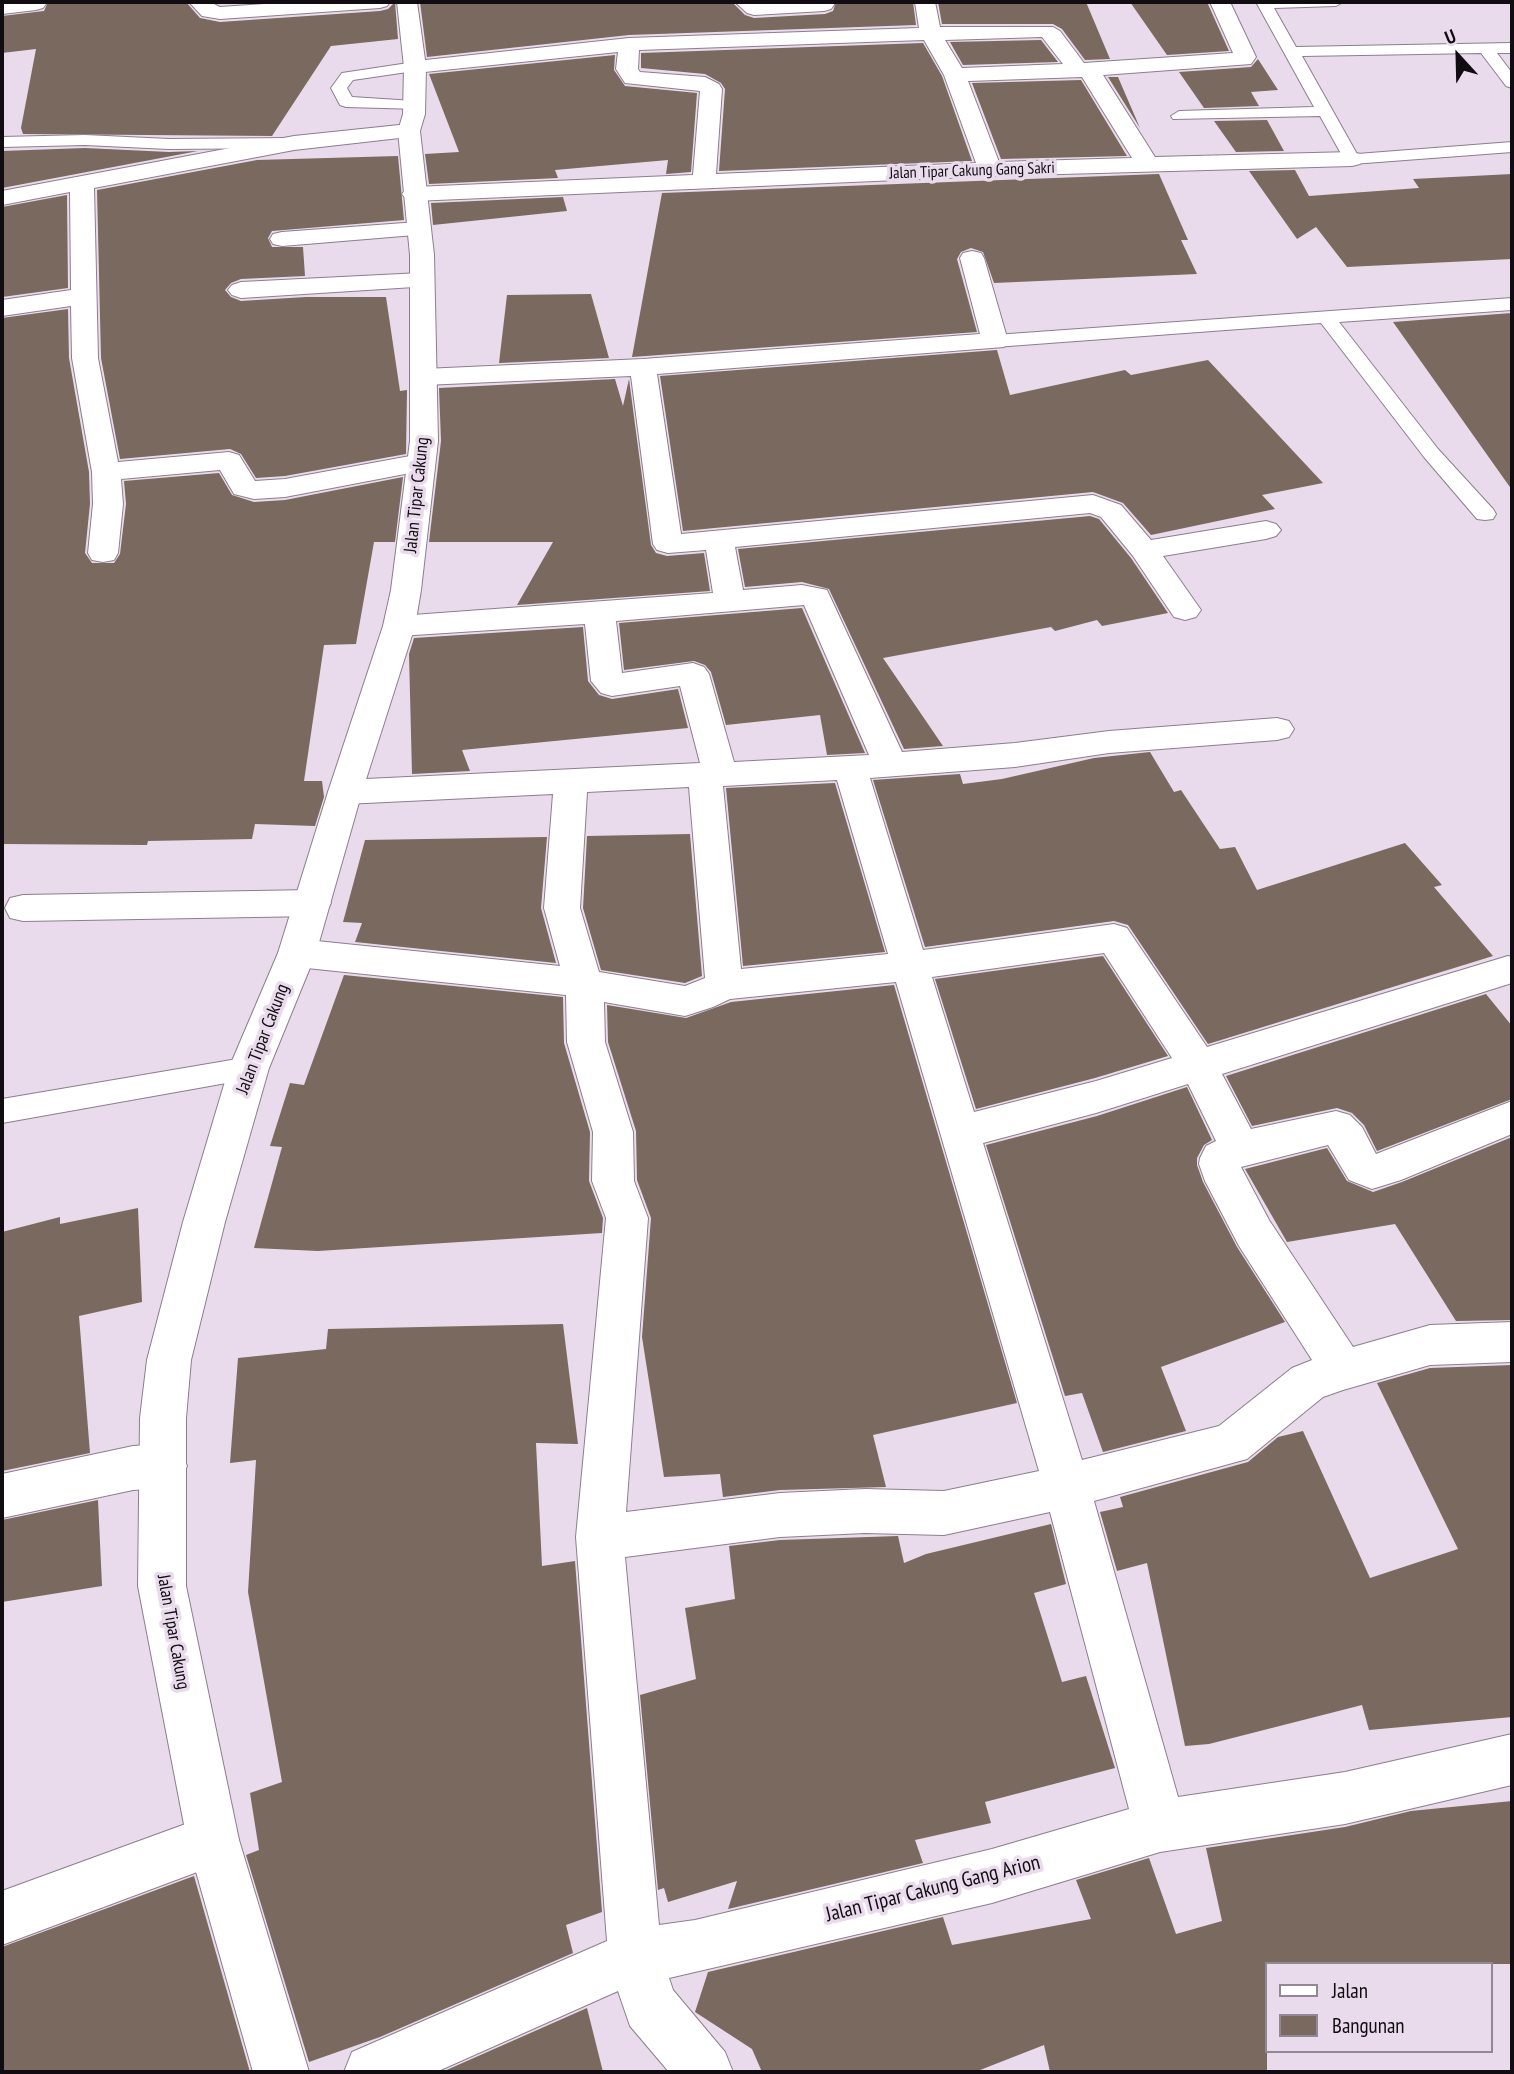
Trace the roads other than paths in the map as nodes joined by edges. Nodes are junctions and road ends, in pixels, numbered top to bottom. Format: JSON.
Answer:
{"nodes":[{"id":1,"x":199,"y":2,"type":"edge"},
{"id":2,"x":380,"y":2,"type":"edge"},
{"id":3,"x":407,"y":2,"type":"edge"},
{"id":4,"x":745,"y":2,"type":"edge"},
{"id":5,"x":823,"y":2,"type":"edge"},
{"id":6,"x":925,"y":2,"type":"edge"},
{"id":7,"x":1220,"y":2,"type":"edge"},
{"id":8,"x":1336,"y":2,"type":"edge"},
{"id":9,"x":1264,"y":3,"type":"edge"},
{"id":10,"x":36,"y":4,"type":"dead end"},
{"id":11,"x":2,"y":8,"type":"edge"},
{"id":12,"x":930,"y":33,"type":"junction"},
{"id":13,"x":629,"y":44,"type":"junction"},
{"id":14,"x":1485,"y":48,"type":"junction"},
{"id":15,"x":1512,"y":48,"type":"edge"},
{"id":16,"x":1292,"y":52,"type":"junction"},
{"id":17,"x":415,"y":67,"type":"junction"},
{"id":18,"x":1078,"y":70,"type":"junction"},
{"id":19,"x":955,"y":75,"type":"junction"},
{"id":20,"x":1512,"y":83,"type":"edge"},
{"id":21,"x":1326,"y":111,"type":"junction"},
{"id":22,"x":1179,"y":116,"type":"dead end"},
{"id":23,"x":411,"y":118,"type":"junction"},
{"id":24,"x":2,"y":142,"type":"edge"},
{"id":25,"x":294,"y":143,"type":"junction"},
{"id":26,"x":1512,"y":147,"type":"edge"},
{"id":27,"x":1352,"y":159,"type":"junction"},
{"id":28,"x":1149,"y":166,"type":"junction"},
{"id":29,"x":990,"y":169,"type":"junction"},
{"id":30,"x":704,"y":181,"type":"junction"},
{"id":31,"x":82,"y":184,"type":"junction"},
{"id":32,"x":2,"y":198,"type":"edge"},
{"id":33,"x":416,"y":211,"type":"junction"},
{"id":34,"x":282,"y":239,"type":"dead end"},
{"id":35,"x":972,"y":258,"type":"dead end"},
{"id":36,"x":421,"y":281,"type":"junction"},
{"id":37,"x":241,"y":290,"type":"dead end"},
{"id":38,"x":85,"y":296,"type":"junction"},
{"id":39,"x":1512,"y":304,"type":"edge"},
{"id":40,"x":2,"y":308,"type":"edge"},
{"id":41,"x":1326,"y":317,"type":"junction"},
{"id":42,"x":995,"y":341,"type":"junction"},
{"id":43,"x":643,"y":367,"type":"junction"},
{"id":44,"x":424,"y":377,"type":"junction"},
{"id":45,"x":421,"y":463,"type":"junction"},
{"id":46,"x":106,"y":471,"type":"junction"},
{"id":47,"x":1485,"y":514,"type":"dead end"},
{"id":48,"x":1266,"y":530,"type":"dead end"},
{"id":49,"x":719,"y":539,"type":"junction"},
{"id":50,"x":1144,"y":550,"type":"junction"},
{"id":51,"x":103,"y":553,"type":"dead end"},
{"id":52,"x":730,"y":601,"type":"junction"},
{"id":53,"x":1185,"y":610,"type":"dead end"},
{"id":54,"x":599,"y":613,"type":"junction"},
{"id":55,"x":399,"y":626,"type":"junction"},
{"id":56,"x":1277,"y":729,"type":"dead end"},
{"id":57,"x":870,"y":766,"type":"junction"},
{"id":58,"x":712,"y":774,"type":"junction"},
{"id":59,"x":571,"y":780,"type":"junction"},
{"id":60,"x":345,"y":792,"type":"junction"},
{"id":61,"x":313,"y":903,"type":"junction"},
{"id":62,"x":23,"y":908,"type":"dead end"},
{"id":63,"x":297,"y":953,"type":"junction"},
{"id":64,"x":909,"y":966,"type":"junction"},
{"id":65,"x":1508,"y":970,"type":"dead end"},
{"id":66,"x":583,"y":984,"type":"junction"},
{"id":67,"x":724,"y":985,"type":"junction"},
{"id":68,"x":1198,"y":1065,"type":"junction"},
{"id":69,"x":249,"y":1068,"type":"junction"},
{"id":70,"x":2,"y":1111,"type":"edge"},
{"id":71,"x":1512,"y":1117,"type":"edge"},
{"id":72,"x":962,"y":1132,"type":"junction"},
{"id":73,"x":1240,"y":1148,"type":"junction"},
{"id":74,"x":1512,"y":1342,"type":"edge"},
{"id":75,"x":1343,"y":1370,"type":"junction"},
{"id":76,"x":164,"y":1466,"type":"junction"},
{"id":77,"x":1067,"y":1487,"type":"junction"},
{"id":78,"x":2,"y":1496,"type":"edge"},
{"id":79,"x":600,"y":1537,"type":"junction"},
{"id":80,"x":1512,"y":1760,"type":"edge"},
{"id":81,"x":1160,"y":1826,"type":"junction"},
{"id":82,"x":213,"y":1840,"type":"junction"},
{"id":83,"x":2,"y":1918,"type":"edge"},
{"id":84,"x":635,"y":1956,"type":"junction"},
{"id":85,"x":281,"y":2072,"type":"edge"},
{"id":86,"x":372,"y":2072,"type":"edge"},
{"id":87,"x":705,"y":2072,"type":"edge"}],
"edges":[{"from":1,"to":2,"type":"street"},
{"from":3,"to":17,"type":"street","name":"Jalan Tipar Cakung"},
{"from":4,"to":5,"type":"street"},
{"from":6,"to":12,"type":"street"},
{"from":7,"to":18,"type":"street"},
{"from":8,"to":9,"type":"lane"},
{"from":9,"to":16,"type":"lane"},
{"from":10,"to":11,"type":"street"},
{"from":12,"to":13,"type":"street"},
{"from":12,"to":18,"type":"street"},
{"from":12,"to":19,"type":"street"},
{"from":13,"to":17,"type":"street"},
{"from":13,"to":30,"type":"street"},
{"from":14,"to":15,"type":"lane"},
{"from":14,"to":16,"type":"lane"},
{"from":14,"to":20,"type":"lane"},
{"from":16,"to":21,"type":"lane"},
{"from":17,"to":23,"type":"street","name":"Jalan Tipar Cakung"},
{"from":17,"to":23,"type":"lane"},
{"from":18,"to":19,"type":"street"},
{"from":18,"to":28,"type":"street"},
{"from":19,"to":29,"type":"street"},
{"from":21,"to":22,"type":"lane"},
{"from":21,"to":27,"type":"lane"},
{"from":23,"to":25,"type":"street"},
{"from":23,"to":33,"type":"street","name":"Jalan Tipar Cakung"},
{"from":24,"to":25,"type":"lane"},
{"from":25,"to":31,"type":"street"},
{"from":26,"to":27,"type":"lane"},
{"from":27,"to":28,"type":"street","name":"Jalan Tipar Cakung Gang Sakri"},
{"from":28,"to":29,"type":"street","name":"Jalan Tipar Cakung Gang Sakri"},
{"from":29,"to":30,"type":"street","name":"Jalan Tipar Cakung Gang Sakri"},
{"from":30,"to":33,"type":"street","name":"Jalan Tipar Cakung Gang Sakri"},
{"from":31,"to":32,"type":"street"},
{"from":31,"to":38,"type":"street"},
{"from":33,"to":34,"type":"street","name":"Jalan Tipar Cakung Gang Sakri"},
{"from":33,"to":36,"type":"street","name":"Jalan Tipar Cakung"},
{"from":35,"to":42,"type":"street"},
{"from":36,"to":37,"type":"street"},
{"from":36,"to":44,"type":"street","name":"Jalan Tipar Cakung"},
{"from":38,"to":40,"type":"street"},
{"from":38,"to":46,"type":"street"},
{"from":39,"to":41,"type":"lane"},
{"from":41,"to":42,"type":"lane"},
{"from":41,"to":47,"type":"lane"},
{"from":42,"to":43,"type":"street"},
{"from":43,"to":44,"type":"street"},
{"from":43,"to":49,"type":"street"},
{"from":44,"to":45,"type":"street","name":"Jalan Tipar Cakung"},
{"from":45,"to":46,"type":"street"},
{"from":45,"to":55,"type":"street","name":"Jalan Tipar Cakung"},
{"from":46,"to":51,"type":"street"},
{"from":48,"to":50,"type":"street"},
{"from":49,"to":50,"type":"street"},
{"from":49,"to":52,"type":"street"},
{"from":50,"to":53,"type":"street"},
{"from":52,"to":54,"type":"street"},
{"from":52,"to":57,"type":"street"},
{"from":54,"to":55,"type":"street"},
{"from":54,"to":58,"type":"street"},
{"from":55,"to":60,"type":"street","name":"Jalan Tipar Cakung"},
{"from":56,"to":57,"type":"street"},
{"from":57,"to":58,"type":"street"},
{"from":57,"to":64,"type":"street"},
{"from":58,"to":59,"type":"street"},
{"from":58,"to":67,"type":"street"},
{"from":59,"to":60,"type":"street"},
{"from":59,"to":66,"type":"street"},
{"from":60,"to":61,"type":"street","name":"Jalan Tipar Cakung"},
{"from":61,"to":62,"type":"street"},
{"from":61,"to":63,"type":"street","name":"Jalan Tipar Cakung"},
{"from":63,"to":66,"type":"street"},
{"from":63,"to":69,"type":"street","name":"Jalan Tipar Cakung"},
{"from":64,"to":67,"type":"street"},
{"from":64,"to":68,"type":"street"},
{"from":64,"to":72,"type":"street"},
{"from":65,"to":68,"type":"street"},
{"from":66,"to":67,"type":"street"},
{"from":66,"to":79,"type":"street"},
{"from":68,"to":72,"type":"street"},
{"from":68,"to":73,"type":"street"},
{"from":69,"to":70,"type":"lane"},
{"from":69,"to":76,"type":"street","name":"Jalan Tipar Cakung"},
{"from":71,"to":73,"type":"street"},
{"from":72,"to":77,"type":"street"},
{"from":73,"to":75,"type":"street"},
{"from":74,"to":75,"type":"street"},
{"from":75,"to":77,"type":"street"},
{"from":76,"to":78,"type":"street"},
{"from":76,"to":82,"type":"street","name":"Jalan Tipar Cakung"},
{"from":77,"to":79,"type":"street"},
{"from":77,"to":81,"type":"street"},
{"from":79,"to":84,"type":"street"},
{"from":80,"to":81,"type":"street","name":"Jalan Tipar Cakung Gang Arion"},
{"from":81,"to":84,"type":"street","name":"Jalan Tipar Cakung Gang Arion"},
{"from":82,"to":83,"type":"street"},
{"from":82,"to":85,"type":"street","name":"Jalan Tipar Cakung"},
{"from":84,"to":86,"type":"street","name":"Jalan Tipar Cakung Gang Arion"},
{"from":84,"to":87,"type":"street"}]}
